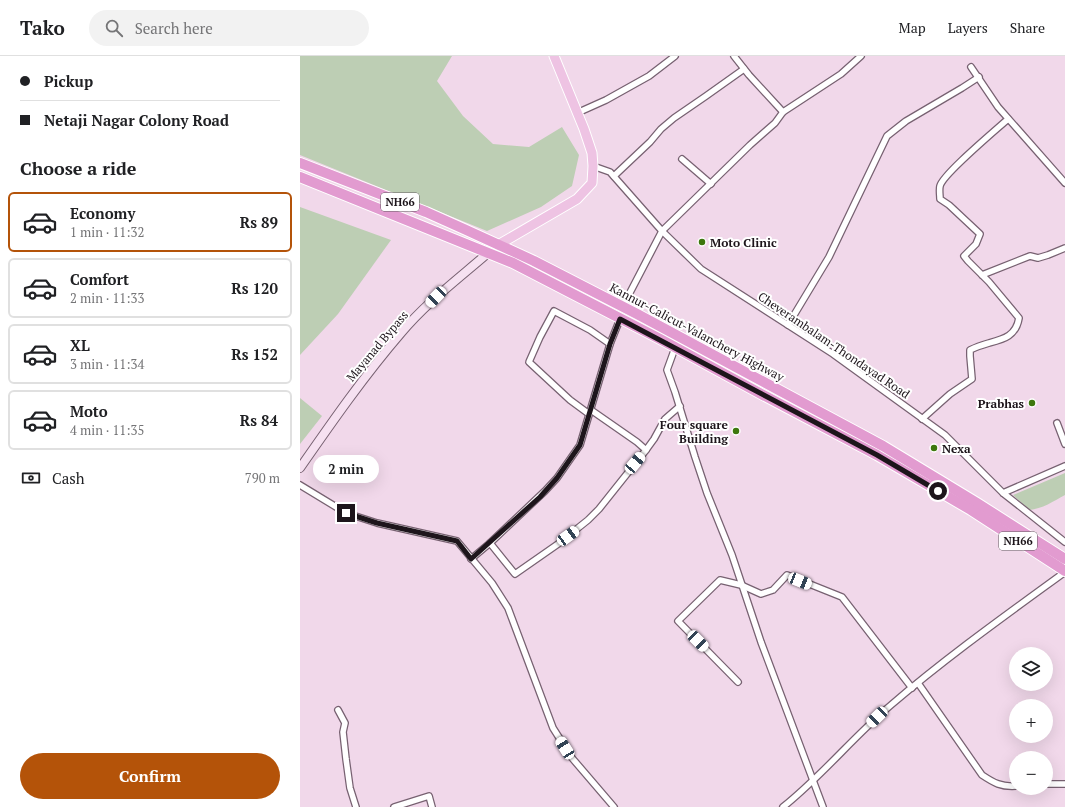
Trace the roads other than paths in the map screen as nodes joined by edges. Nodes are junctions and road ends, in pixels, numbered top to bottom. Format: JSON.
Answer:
{"nodes":[{"id":1,"x":554,"y":56,"type":"edge"},
{"id":2,"x":675,"y":56,"type":"edge"},
{"id":3,"x":734,"y":56,"type":"edge"},
{"id":4,"x":861,"y":56,"type":"edge"},
{"id":5,"x":971,"y":68,"type":"dead end"},
{"id":6,"x":744,"y":69,"type":"junction"},
{"id":7,"x":979,"y":77,"type":"junction"},
{"id":8,"x":783,"y":112,"type":"junction"},
{"id":9,"x":577,"y":113,"type":"junction"},
{"id":10,"x":1008,"y":119,"type":"junction"},
{"id":11,"x":682,"y":158,"type":"dead end"},
{"id":12,"x":300,"y":163,"type":"edge"},
{"id":13,"x":594,"y":166,"type":"junction"},
{"id":14,"x":300,"y":176,"type":"edge"},
{"id":15,"x":614,"y":176,"type":"junction"},
{"id":16,"x":711,"y":184,"type":"junction"},
{"id":17,"x":1065,"y":184,"type":"edge"},
{"id":18,"x":662,"y":231,"type":"junction"},
{"id":19,"x":498,"y":244,"type":"junction"},
{"id":20,"x":1065,"y":248,"type":"edge"},
{"id":21,"x":488,"y":253,"type":"junction"},
{"id":22,"x":982,"y":275,"type":"junction"},
{"id":23,"x":623,"y":306,"type":"junction"},
{"id":24,"x":620,"y":319,"type":"junction"},
{"id":25,"x":788,"y":325,"type":"junction"},
{"id":26,"x":610,"y":344,"type":"junction"},
{"id":27,"x":675,"y":348,"type":"junction"},
{"id":28,"x":680,"y":406,"type":"junction"},
{"id":29,"x":590,"y":412,"type":"junction"},
{"id":30,"x":922,"y":419,"type":"junction"},
{"id":31,"x":1057,"y":423,"type":"dead end"},
{"id":32,"x":1065,"y":444,"type":"edge"},
{"id":33,"x":646,"y":450,"type":"junction"},
{"id":34,"x":1065,"y":466,"type":"edge"},
{"id":35,"x":300,"y":468,"type":"edge"},
{"id":36,"x":300,"y":485,"type":"edge"},
{"id":37,"x":1003,"y":494,"type":"junction"},
{"id":38,"x":1065,"y":542,"type":"edge"},
{"id":39,"x":490,"y":543,"type":"junction"},
{"id":40,"x":471,"y":559,"type":"junction"},
{"id":41,"x":1065,"y":559,"type":"edge"},
{"id":42,"x":1065,"y":572,"type":"edge"},
{"id":43,"x":741,"y":585,"type":"junction"},
{"id":44,"x":738,"y":682,"type":"dead end"},
{"id":45,"x":918,"y":683,"type":"junction"},
{"id":46,"x":912,"y":688,"type":"junction"},
{"id":47,"x":338,"y":710,"type":"dead end"},
{"id":48,"x":813,"y":781,"type":"junction"},
{"id":49,"x":1053,"y":784,"type":"edge"},
{"id":50,"x":1065,"y":784,"type":"edge"},
{"id":51,"x":1009,"y":786,"type":"edge"},
{"id":52,"x":356,"y":807,"type":"edge"},
{"id":53,"x":394,"y":807,"type":"edge"},
{"id":54,"x":432,"y":807,"type":"edge"},
{"id":55,"x":614,"y":807,"type":"edge"},
{"id":56,"x":783,"y":807,"type":"edge"},
{"id":57,"x":823,"y":807,"type":"edge"}],
"edges":[{"from":1,"to":9,"type":"main road"},
{"from":2,"to":9,"type":"street"},
{"from":3,"to":6,"type":"street"},
{"from":4,"to":8,"type":"street"},
{"from":5,"to":7,"type":"street"},
{"from":6,"to":8,"type":"street"},
{"from":6,"to":15,"type":"street"},
{"from":7,"to":10,"type":"street"},
{"from":7,"to":25,"type":"street"},
{"from":8,"to":16,"type":"street"},
{"from":9,"to":13,"type":"main road"},
{"from":10,"to":17,"type":"street"},
{"from":10,"to":22,"type":"street"},
{"from":11,"to":16,"type":"street"},
{"from":12,"to":19,"type":"highway","name":"Kannur-Calicut-Valanchery Highway","number":"NH66"},
{"from":13,"to":15,"type":"street","name":"Cheverambalam-Thondayad Road"},
{"from":13,"to":19,"type":"main road"},
{"from":14,"to":21,"type":"highway","name":"Kannur-Calicut-Valanchery Highway","number":"NH66"},
{"from":15,"to":18,"type":"street","name":"Cheverambalam-Thondayad Road"},
{"from":16,"to":18,"type":"street"},
{"from":18,"to":23,"type":"street"},
{"from":18,"to":25,"type":"street","name":"Cheverambalam-Thondayad Road"},
{"from":19,"to":23,"type":"highway","name":"Kannur-Calicut-Valanchery Highway","number":"NH66"},
{"from":20,"to":22,"type":"street"},
{"from":21,"to":24,"type":"highway","name":"Kannur-Calicut-Valanchery Highway","number":"NH66"},
{"from":21,"to":35,"type":"street","name":"Mayanad Bypass"},
{"from":22,"to":30,"type":"street"},
{"from":23,"to":41,"type":"highway","name":"Kannur-Calicut-Valanchery Highway","number":"NH66"},
{"from":24,"to":26,"type":"street"},
{"from":24,"to":27,"type":"highway","name":"Kannur-Calicut-Valanchery Highway","number":"NH66"},
{"from":25,"to":30,"type":"street","name":"Cheverambalam-Thondayad Road"},
{"from":26,"to":29,"type":"street"},
{"from":26,"to":29,"type":"street"},
{"from":27,"to":28,"type":"street"},
{"from":27,"to":42,"type":"highway","name":"Kannur-Calicut-Valanchery Highway","number":"NH66"},
{"from":28,"to":33,"type":"street"},
{"from":28,"to":43,"type":"street"},
{"from":29,"to":33,"type":"street"},
{"from":29,"to":39,"type":"street"},
{"from":30,"to":37,"type":"street","name":"Cheverambalam-Thondayad Road"},
{"from":31,"to":32,"type":"street"},
{"from":33,"to":39,"type":"street"},
{"from":34,"to":37,"type":"street"},
{"from":36,"to":40,"type":"street"},
{"from":37,"to":38,"type":"street","name":"Cheverambalam-Thondayad Road"},
{"from":39,"to":40,"type":"street"},
{"from":40,"to":55,"type":"street"},
{"from":42,"to":45,"type":"street"},
{"from":43,"to":44,"type":"street"},
{"from":43,"to":46,"type":"street"},
{"from":43,"to":48,"type":"street"},
{"from":45,"to":46,"type":"street"},
{"from":45,"to":51,"type":"street"},
{"from":46,"to":48,"type":"street"},
{"from":47,"to":52,"type":"street"},
{"from":48,"to":56,"type":"street"},
{"from":48,"to":57,"type":"street"},
{"from":49,"to":50,"type":"street"},
{"from":53,"to":54,"type":"street"}]}
